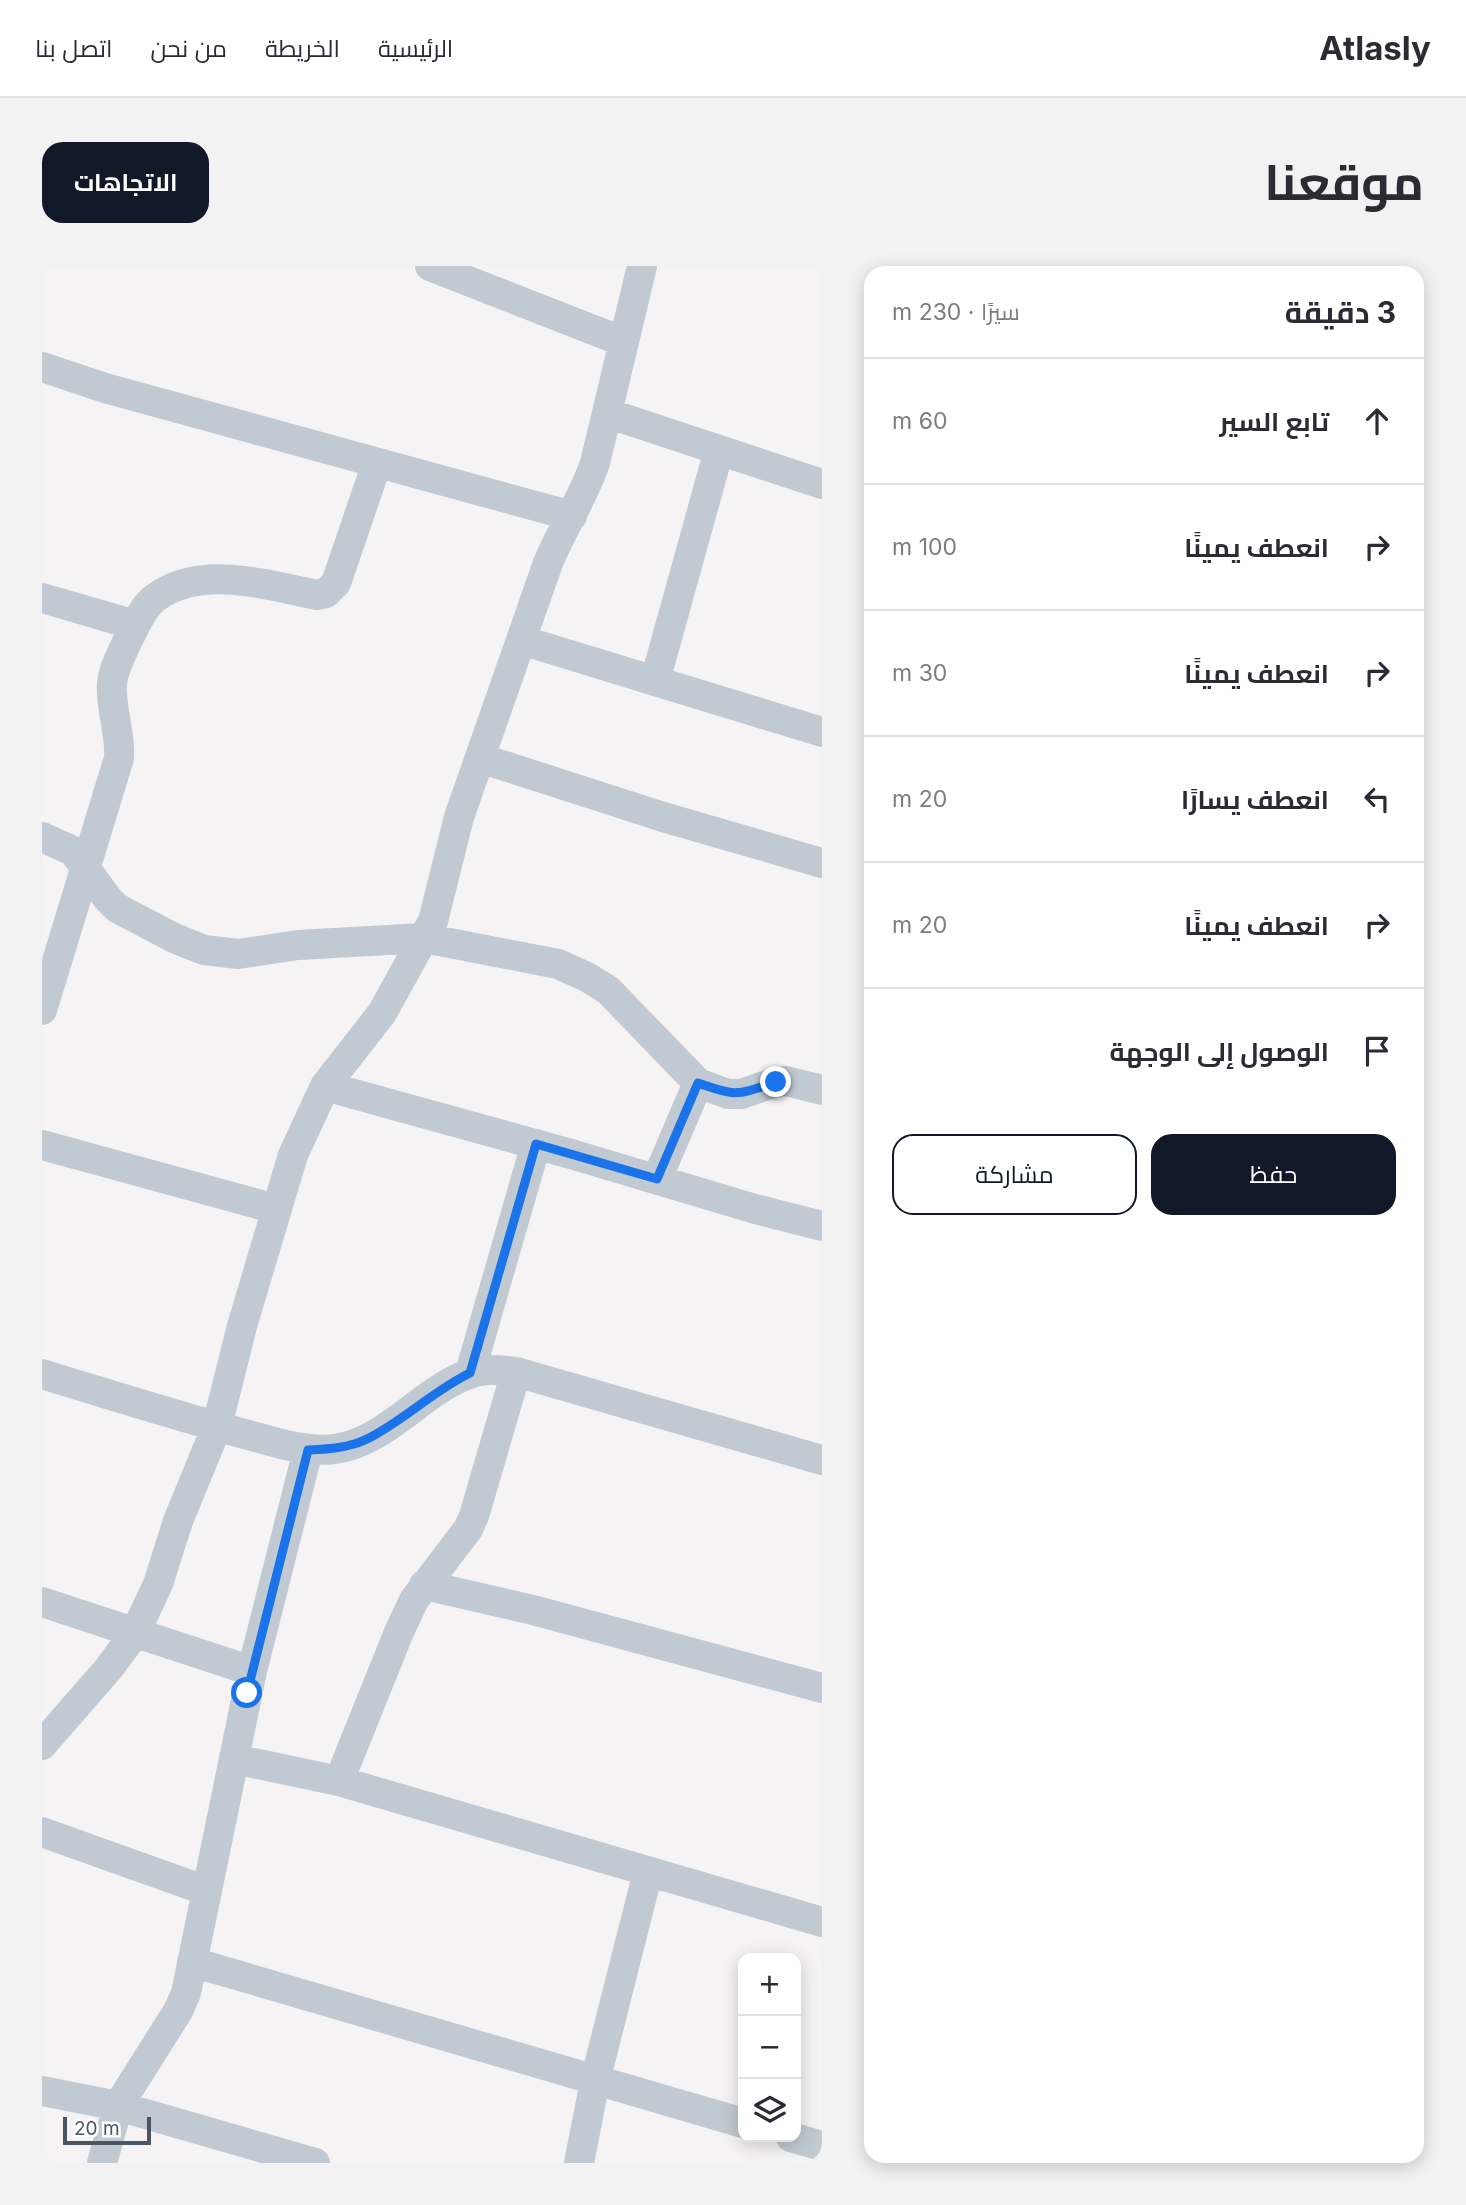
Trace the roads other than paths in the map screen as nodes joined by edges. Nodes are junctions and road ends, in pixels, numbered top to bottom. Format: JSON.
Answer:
{"nodes":[{"id":1,"x":430,"y":266,"type":"edge"},
{"id":2,"x":642,"y":266,"type":"edge"},
{"id":3,"x":624,"y":342,"type":"junction"},
{"id":4,"x":42,"y":367,"type":"edge"},
{"id":5,"x":607,"y":413,"type":"junction"},
{"id":6,"x":719,"y":450,"type":"junction"},
{"id":7,"x":377,"y":463,"type":"junction"},
{"id":8,"x":822,"y":484,"type":"edge"},
{"id":9,"x":572,"y":516,"type":"junction"},
{"id":10,"x":42,"y":598,"type":"edge"},
{"id":11,"x":135,"y":625,"type":"junction"},
{"id":12,"x":521,"y":640,"type":"junction"},
{"id":13,"x":655,"y":681,"type":"junction"},
{"id":14,"x":822,"y":732,"type":"edge"},
{"id":15,"x":480,"y":758,"type":"junction"},
{"id":16,"x":42,"y":836,"type":"edge"},
{"id":17,"x":822,"y":863,"type":"edge"},
{"id":18,"x":85,"y":867,"type":"junction"},
{"id":19,"x":424,"y":938,"type":"junction"},
{"id":20,"x":43,"y":1000,"type":"edge"},
{"id":21,"x":698,"y":1083,"type":"junction"},
{"id":22,"x":325,"y":1086,"type":"junction"},
{"id":23,"x":822,"y":1090,"type":"edge"},
{"id":24,"x":536,"y":1144,"type":"junction"},
{"id":25,"x":42,"y":1145,"type":"edge"},
{"id":26,"x":657,"y":1179,"type":"junction"},
{"id":27,"x":276,"y":1209,"type":"junction"},
{"id":28,"x":822,"y":1226,"type":"edge"},
{"id":29,"x":516,"y":1372,"type":"junction"},
{"id":30,"x":470,"y":1373,"type":"junction"},
{"id":31,"x":42,"y":1374,"type":"edge"},
{"id":32,"x":217,"y":1426,"type":"junction"},
{"id":33,"x":308,"y":1450,"type":"junction"},
{"id":34,"x":822,"y":1460,"type":"edge"},
{"id":35,"x":424,"y":1585,"type":"junction"},
{"id":36,"x":42,"y":1602,"type":"edge"},
{"id":37,"x":135,"y":1633,"type":"junction"},
{"id":38,"x":252,"y":1671,"type":"junction"},
{"id":39,"x":822,"y":1688,"type":"edge"},
{"id":40,"x":42,"y":1745,"type":"edge"},
{"id":41,"x":234,"y":1759,"type":"junction"},
{"id":42,"x":339,"y":1781,"type":"junction"},
{"id":43,"x":42,"y":1832,"type":"edge"},
{"id":44,"x":648,"y":1872,"type":"junction"},
{"id":45,"x":206,"y":1891,"type":"junction"},
{"id":46,"x":822,"y":1922,"type":"edge"},
{"id":47,"x":192,"y":1962,"type":"junction"},
{"id":48,"x":595,"y":2081,"type":"junction"},
{"id":49,"x":42,"y":2091,"type":"edge"},
{"id":50,"x":118,"y":2106,"type":"junction"},
{"id":51,"x":738,"y":2122,"type":"edge"},
{"id":52,"x":801,"y":2140,"type":"edge"},
{"id":53,"x":822,"y":2146,"type":"edge"},
{"id":54,"x":102,"y":2163,"type":"edge"},
{"id":55,"x":315,"y":2163,"type":"edge"},
{"id":56,"x":579,"y":2163,"type":"edge"}],
"edges":[{"from":1,"to":3,"type":"street"},
{"from":2,"to":3,"type":"street"},
{"from":3,"to":5,"type":"street"},
{"from":4,"to":7,"type":"street"},
{"from":5,"to":6,"type":"street"},
{"from":5,"to":9,"type":"street"},
{"from":6,"to":8,"type":"street"},
{"from":6,"to":13,"type":"street"},
{"from":7,"to":9,"type":"street"},
{"from":7,"to":11,"type":"street"},
{"from":9,"to":12,"type":"street"},
{"from":10,"to":11,"type":"street"},
{"from":11,"to":18,"type":"street"},
{"from":12,"to":13,"type":"street"},
{"from":12,"to":15,"type":"street"},
{"from":13,"to":14,"type":"street"},
{"from":15,"to":17,"type":"street"},
{"from":15,"to":19,"type":"street"},
{"from":16,"to":18,"type":"street"},
{"from":18,"to":19,"type":"street"},
{"from":18,"to":20,"type":"street"},
{"from":19,"to":21,"type":"street"},
{"from":19,"to":22,"type":"street"},
{"from":21,"to":23,"type":"street"},
{"from":21,"to":26,"type":"street"},
{"from":22,"to":24,"type":"street"},
{"from":22,"to":27,"type":"street"},
{"from":24,"to":26,"type":"street"},
{"from":24,"to":30,"type":"street"},
{"from":25,"to":27,"type":"street"},
{"from":26,"to":28,"type":"street"},
{"from":27,"to":32,"type":"street"},
{"from":29,"to":30,"type":"street"},
{"from":29,"to":34,"type":"street"},
{"from":29,"to":35,"type":"street"},
{"from":30,"to":33,"type":"street"},
{"from":31,"to":32,"type":"street"},
{"from":32,"to":33,"type":"street"},
{"from":32,"to":37,"type":"street"},
{"from":33,"to":38,"type":"street"},
{"from":35,"to":39,"type":"street"},
{"from":35,"to":42,"type":"street"},
{"from":36,"to":37,"type":"street"},
{"from":37,"to":38,"type":"street"},
{"from":37,"to":40,"type":"street"},
{"from":38,"to":41,"type":"street"},
{"from":41,"to":42,"type":"street"},
{"from":41,"to":45,"type":"street"},
{"from":42,"to":44,"type":"street"},
{"from":43,"to":45,"type":"street"},
{"from":44,"to":46,"type":"street"},
{"from":44,"to":48,"type":"street"},
{"from":45,"to":47,"type":"street"},
{"from":47,"to":48,"type":"street"},
{"from":47,"to":50,"type":"street"},
{"from":48,"to":51,"type":"street"},
{"from":48,"to":56,"type":"street"},
{"from":49,"to":50,"type":"street"},
{"from":50,"to":54,"type":"street"},
{"from":50,"to":55,"type":"street"},
{"from":52,"to":53,"type":"street"}]}
